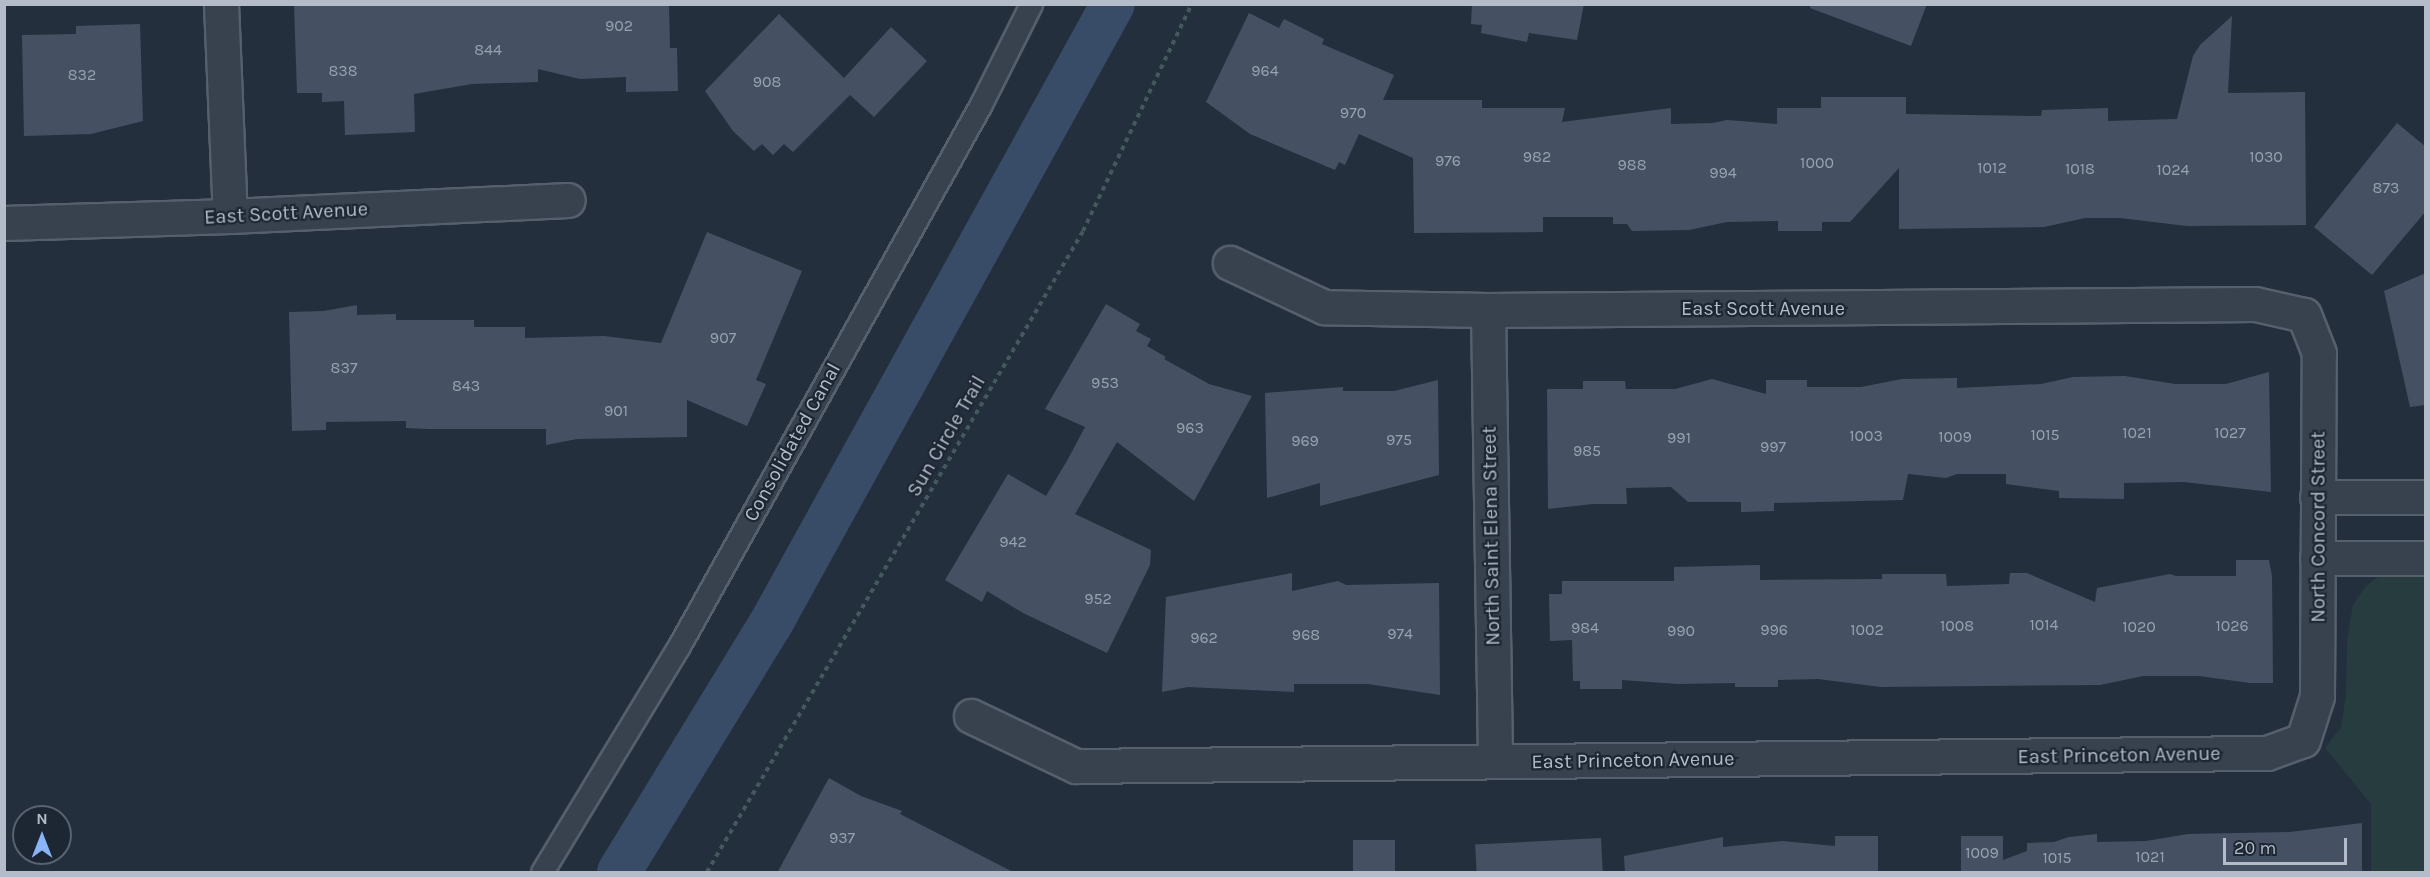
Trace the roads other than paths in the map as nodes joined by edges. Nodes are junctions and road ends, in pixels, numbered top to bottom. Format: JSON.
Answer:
{"nodes":[{"id":1,"x":221,"y":4,"type":"edge"},
{"id":2,"x":1030,"y":4,"type":"edge"},
{"id":3,"x":568,"y":200,"type":"dead end"},
{"id":4,"x":230,"y":216,"type":"junction"},
{"id":5,"x":4,"y":223,"type":"edge"},
{"id":6,"x":1230,"y":263,"type":"dead end"},
{"id":7,"x":1488,"y":310,"type":"junction"},
{"id":8,"x":2304,"y":315,"type":"joint"},
{"id":9,"x":2317,"y":497,"type":"junction"},
{"id":10,"x":2426,"y":497,"type":"edge"},
{"id":11,"x":2317,"y":558,"type":"junction"},
{"id":12,"x":2426,"y":558,"type":"edge"},
{"id":13,"x":971,"y":716,"type":"dead end"},
{"id":14,"x":2303,"y":740,"type":"joint"},
{"id":15,"x":1495,"y":761,"type":"junction"},
{"id":16,"x":542,"y":873,"type":"edge"}],
"edges":[{"from":1,"to":4,"type":"street"},
{"from":2,"to":16,"type":"lane","name":"Consolidated Canal"},
{"from":3,"to":4,"type":"street","name":"East Scott Avenue"},
{"from":4,"to":5,"type":"street","name":"East Scott Avenue"},
{"from":6,"to":7,"type":"street","name":"East Scott Avenue"},
{"from":7,"to":8,"type":"street","name":"East Scott Avenue"},
{"from":7,"to":15,"type":"street","name":"North Saint Elena Street"},
{"from":8,"to":9,"type":"street","name":"North Concord Street"},
{"from":9,"to":10,"type":"street"},
{"from":9,"to":11,"type":"street","name":"North Concord Street"},
{"from":11,"to":12,"type":"street"},
{"from":11,"to":14,"type":"street","name":"North Concord Street"},
{"from":13,"to":15,"type":"street","name":"East Princeton Avenue"},
{"from":14,"to":15,"type":"street","name":"East Princeton Avenue"}]}
